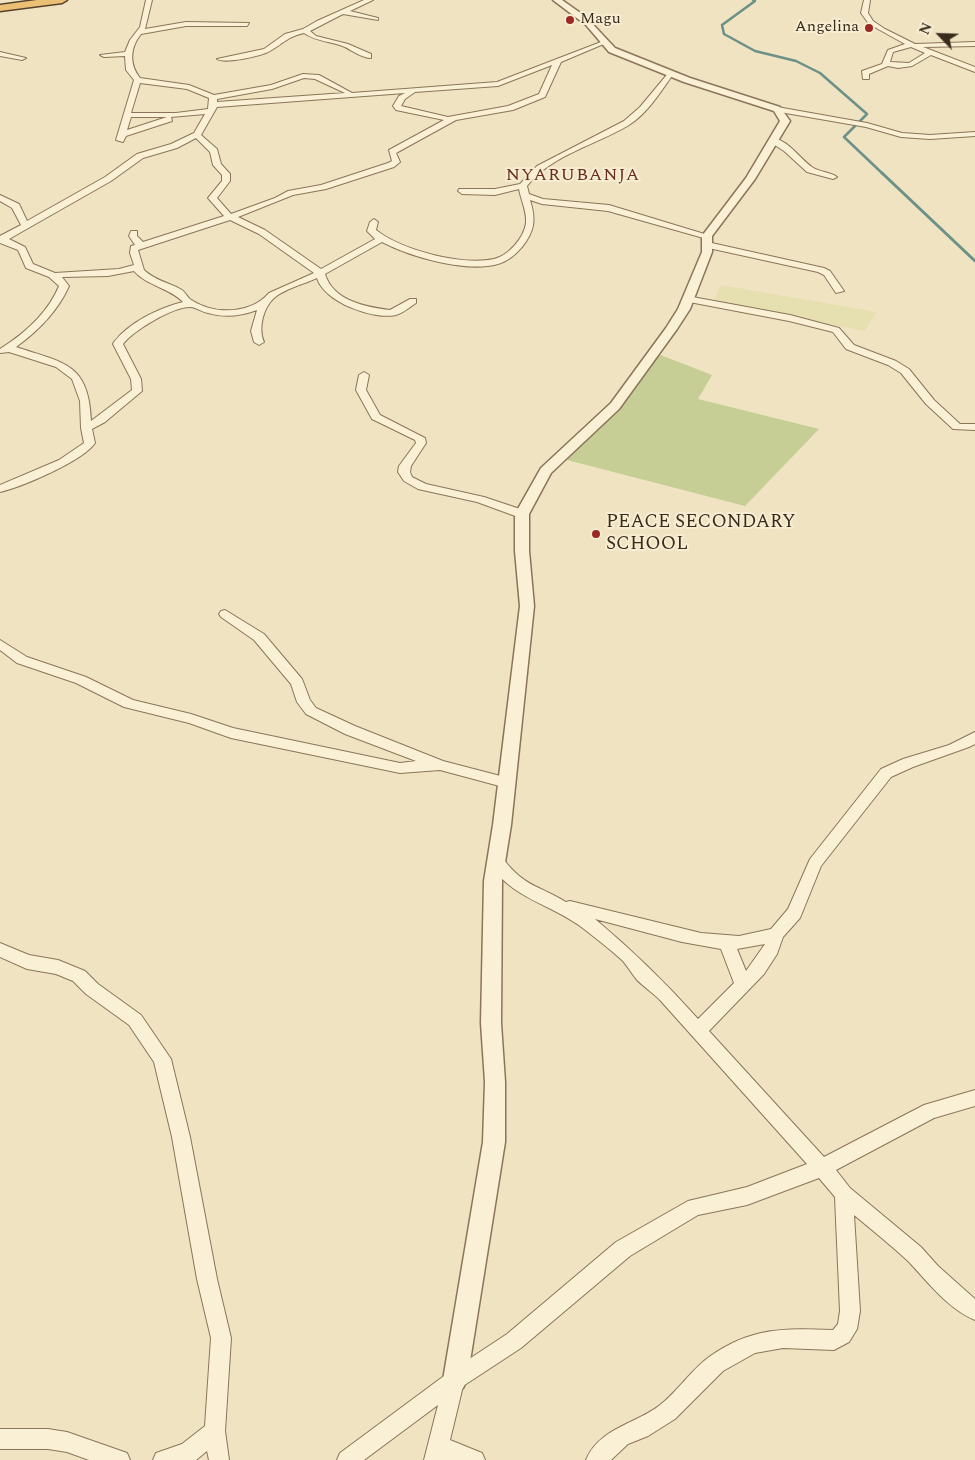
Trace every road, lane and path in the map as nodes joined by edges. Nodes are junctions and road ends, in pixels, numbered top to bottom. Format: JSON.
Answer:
{"nodes":[{"id":1,"x":62,"y":0,"type":"edge"},
{"id":2,"x":149,"y":0,"type":"edge"},
{"id":3,"x":370,"y":0,"type":"edge"},
{"id":4,"x":557,"y":0,"type":"edge"},
{"id":5,"x":868,"y":0,"type":"edge"},
{"id":6,"x":0,"y":8,"type":"edge"},
{"id":7,"x":344,"y":12,"type":"junction"},
{"id":8,"x":376,"y":20,"type":"dead end"},
{"id":9,"x":247,"y":24,"type":"dead end"},
{"id":10,"x":305,"y":31,"type":"junction"},
{"id":11,"x":141,"y":32,"type":"junction"},
{"id":12,"x":603,"y":44,"type":"junction"},
{"id":13,"x":975,"y":44,"type":"edge"},
{"id":14,"x":913,"y":45,"type":"junction"},
{"id":15,"x":930,"y":52,"type":"junction"},
{"id":16,"x":0,"y":54,"type":"edge"},
{"id":17,"x":128,"y":54,"type":"junction"},
{"id":18,"x":104,"y":55,"type":"dead end"},
{"id":19,"x":368,"y":56,"type":"dead end"},
{"id":20,"x":22,"y":58,"type":"dead end"},
{"id":21,"x":222,"y":59,"type":"dead end"},
{"id":22,"x":557,"y":62,"type":"junction"},
{"id":23,"x":886,"y":63,"type":"junction"},
{"id":24,"x":975,"y":70,"type":"edge"},
{"id":25,"x":670,"y":74,"type":"junction"},
{"id":26,"x":866,"y":78,"type":"dead end"},
{"id":27,"x":138,"y":80,"type":"junction"},
{"id":28,"x":412,"y":92,"type":"junction"},
{"id":29,"x":355,"y":94,"type":"junction"},
{"id":30,"x":212,"y":105,"type":"junction"},
{"id":31,"x":777,"y":109,"type":"junction"},
{"id":32,"x":129,"y":115,"type":"junction"},
{"id":33,"x":176,"y":115,"type":"junction"},
{"id":34,"x":454,"y":118,"type":"junction"},
{"id":35,"x":196,"y":134,"type":"junction"},
{"id":36,"x":975,"y":134,"type":"edge"},
{"id":37,"x":773,"y":140,"type":"junction"},
{"id":38,"x":833,"y":177,"type":"dead end"},
{"id":39,"x":462,"y":191,"type":"dead end"},
{"id":40,"x":524,"y":191,"type":"junction"},
{"id":41,"x":0,"y":198,"type":"edge"},
{"id":42,"x":228,"y":216,"type":"junction"},
{"id":43,"x":374,"y":222,"type":"dead end"},
{"id":44,"x":26,"y":225,"type":"junction"},
{"id":45,"x":134,"y":233,"type":"dead end"},
{"id":46,"x":1,"y":240,"type":"edge"},
{"id":47,"x":381,"y":240,"type":"junction"},
{"id":48,"x":707,"y":240,"type":"junction"},
{"id":49,"x":140,"y":245,"type":"junction"},
{"id":50,"x":139,"y":266,"type":"junction"},
{"id":51,"x":320,"y":273,"type":"junction"},
{"id":52,"x":53,"y":276,"type":"junction"},
{"id":53,"x":838,"y":291,"type":"dead end"},
{"id":54,"x":687,"y":299,"type":"junction"},
{"id":55,"x":266,"y":301,"type":"junction"},
{"id":56,"x":413,"y":301,"type":"dead end"},
{"id":57,"x":190,"y":304,"type":"junction"},
{"id":58,"x":259,"y":342,"type":"dead end"},
{"id":59,"x":4,"y":350,"type":"edge"},
{"id":60,"x":364,"y":375,"type":"dead end"},
{"id":61,"x":975,"y":427,"type":"edge"},
{"id":62,"x":86,"y":428,"type":"junction"},
{"id":63,"x":0,"y":490,"type":"edge"},
{"id":64,"x":522,"y":514,"type":"junction"},
{"id":65,"x":225,"y":614,"type":"dead end"},
{"id":66,"x":0,"y":644,"type":"edge"},
{"id":67,"x":975,"y":737,"type":"edge"},
{"id":68,"x":440,"y":765,"type":"junction"},
{"id":69,"x":506,"y":783,"type":"junction"},
{"id":70,"x":496,"y":860,"type":"junction"},
{"id":71,"x":557,"y":904,"type":"junction"},
{"id":72,"x":776,"y":934,"type":"junction"},
{"id":73,"x":726,"y":942,"type":"junction"},
{"id":74,"x":0,"y":950,"type":"edge"},
{"id":75,"x":743,"y":985,"type":"junction"},
{"id":76,"x":698,"y":1031,"type":"junction"},
{"id":77,"x":975,"y":1098,"type":"edge"},
{"id":78,"x":824,"y":1168,"type":"junction"},
{"id":79,"x":844,"y":1194,"type":"junction"},
{"id":80,"x":975,"y":1310,"type":"edge"},
{"id":81,"x":455,"y":1380,"type":"junction"},
{"id":82,"x":215,"y":1431,"type":"junction"},
{"id":83,"x":0,"y":1440,"type":"edge"},
{"id":84,"x":435,"y":1453,"type":"edge"},
{"id":85,"x":120,"y":1460,"type":"edge"},
{"id":86,"x":162,"y":1460,"type":"edge"},
{"id":87,"x":219,"y":1460,"type":"edge"},
{"id":88,"x":347,"y":1460,"type":"edge"},
{"id":89,"x":475,"y":1460,"type":"edge"},
{"id":90,"x":596,"y":1460,"type":"edge"}],
"edges":[{"from":1,"to":6,"type":"highway"},
{"from":2,"to":11,"type":"street"},
{"from":3,"to":7,"type":"street"},
{"from":4,"to":12,"type":"street"},
{"from":5,"to":14,"type":"street"},
{"from":7,"to":8,"type":"street"},
{"from":7,"to":10,"type":"street"},
{"from":9,"to":11,"type":"street"},
{"from":10,"to":19,"type":"street"},
{"from":10,"to":21,"type":"street"},
{"from":11,"to":17,"type":"street"},
{"from":12,"to":22,"type":"street"},
{"from":12,"to":25,"type":"street"},
{"from":13,"to":14,"type":"street"},
{"from":14,"to":15,"type":"street"},
{"from":14,"to":23,"type":"street"},
{"from":15,"to":23,"type":"street"},
{"from":15,"to":24,"type":"street"},
{"from":16,"to":20,"type":"street"},
{"from":17,"to":18,"type":"street"},
{"from":17,"to":27,"type":"street"},
{"from":22,"to":28,"type":"street"},
{"from":22,"to":34,"type":"street"},
{"from":23,"to":26,"type":"street"},
{"from":25,"to":31,"type":"street"},
{"from":25,"to":40,"type":"street"},
{"from":27,"to":30,"type":"street"},
{"from":27,"to":32,"type":"street"},
{"from":28,"to":29,"type":"street"},
{"from":28,"to":34,"type":"street"},
{"from":29,"to":30,"type":"street"},
{"from":29,"to":30,"type":"street"},
{"from":30,"to":33,"type":"street"},
{"from":30,"to":35,"type":"street"},
{"from":31,"to":36,"type":"street"},
{"from":31,"to":37,"type":"street"},
{"from":32,"to":33,"type":"street"},
{"from":32,"to":33,"type":"street"},
{"from":34,"to":42,"type":"street"},
{"from":35,"to":42,"type":"street"},
{"from":35,"to":44,"type":"street"},
{"from":37,"to":38,"type":"street"},
{"from":37,"to":48,"type":"street"},
{"from":39,"to":40,"type":"street"},
{"from":40,"to":47,"type":"street"},
{"from":40,"to":48,"type":"street"},
{"from":41,"to":44,"type":"street"},
{"from":42,"to":49,"type":"street"},
{"from":42,"to":51,"type":"street"},
{"from":43,"to":47,"type":"street"},
{"from":44,"to":46,"type":"street"},
{"from":45,"to":49,"type":"street"},
{"from":46,"to":52,"type":"street"},
{"from":47,"to":51,"type":"street"},
{"from":48,"to":53,"type":"street"},
{"from":48,"to":54,"type":"street"},
{"from":49,"to":50,"type":"street"},
{"from":50,"to":52,"type":"street"},
{"from":50,"to":57,"type":"street"},
{"from":51,"to":55,"type":"street"},
{"from":51,"to":56,"type":"street"},
{"from":52,"to":59,"type":"street"},
{"from":54,"to":61,"type":"street"},
{"from":54,"to":64,"type":"street"},
{"from":55,"to":57,"type":"street"},
{"from":55,"to":58,"type":"street"},
{"from":57,"to":62,"type":"street"},
{"from":59,"to":62,"type":"street"},
{"from":60,"to":64,"type":"street"},
{"from":62,"to":63,"type":"street"},
{"from":64,"to":69,"type":"street"},
{"from":65,"to":68,"type":"street"},
{"from":66,"to":68,"type":"street"},
{"from":67,"to":72,"type":"street"},
{"from":68,"to":69,"type":"street"},
{"from":69,"to":70,"type":"street"},
{"from":70,"to":71,"type":"street"},
{"from":70,"to":81,"type":"street"},
{"from":71,"to":73,"type":"street"},
{"from":71,"to":76,"type":"street"},
{"from":72,"to":73,"type":"street"},
{"from":72,"to":75,"type":"street"},
{"from":73,"to":75,"type":"street"},
{"from":74,"to":82,"type":"street"},
{"from":75,"to":76,"type":"street"},
{"from":76,"to":78,"type":"street"},
{"from":77,"to":78,"type":"street"},
{"from":78,"to":79,"type":"street"},
{"from":78,"to":81,"type":"street"},
{"from":79,"to":80,"type":"street"},
{"from":79,"to":90,"type":"street"},
{"from":81,"to":84,"type":"street"},
{"from":81,"to":88,"type":"street"},
{"from":82,"to":86,"type":"street"},
{"from":82,"to":87,"type":"street"},
{"from":83,"to":85,"type":"street"},
{"from":84,"to":89,"type":"street"}]}
